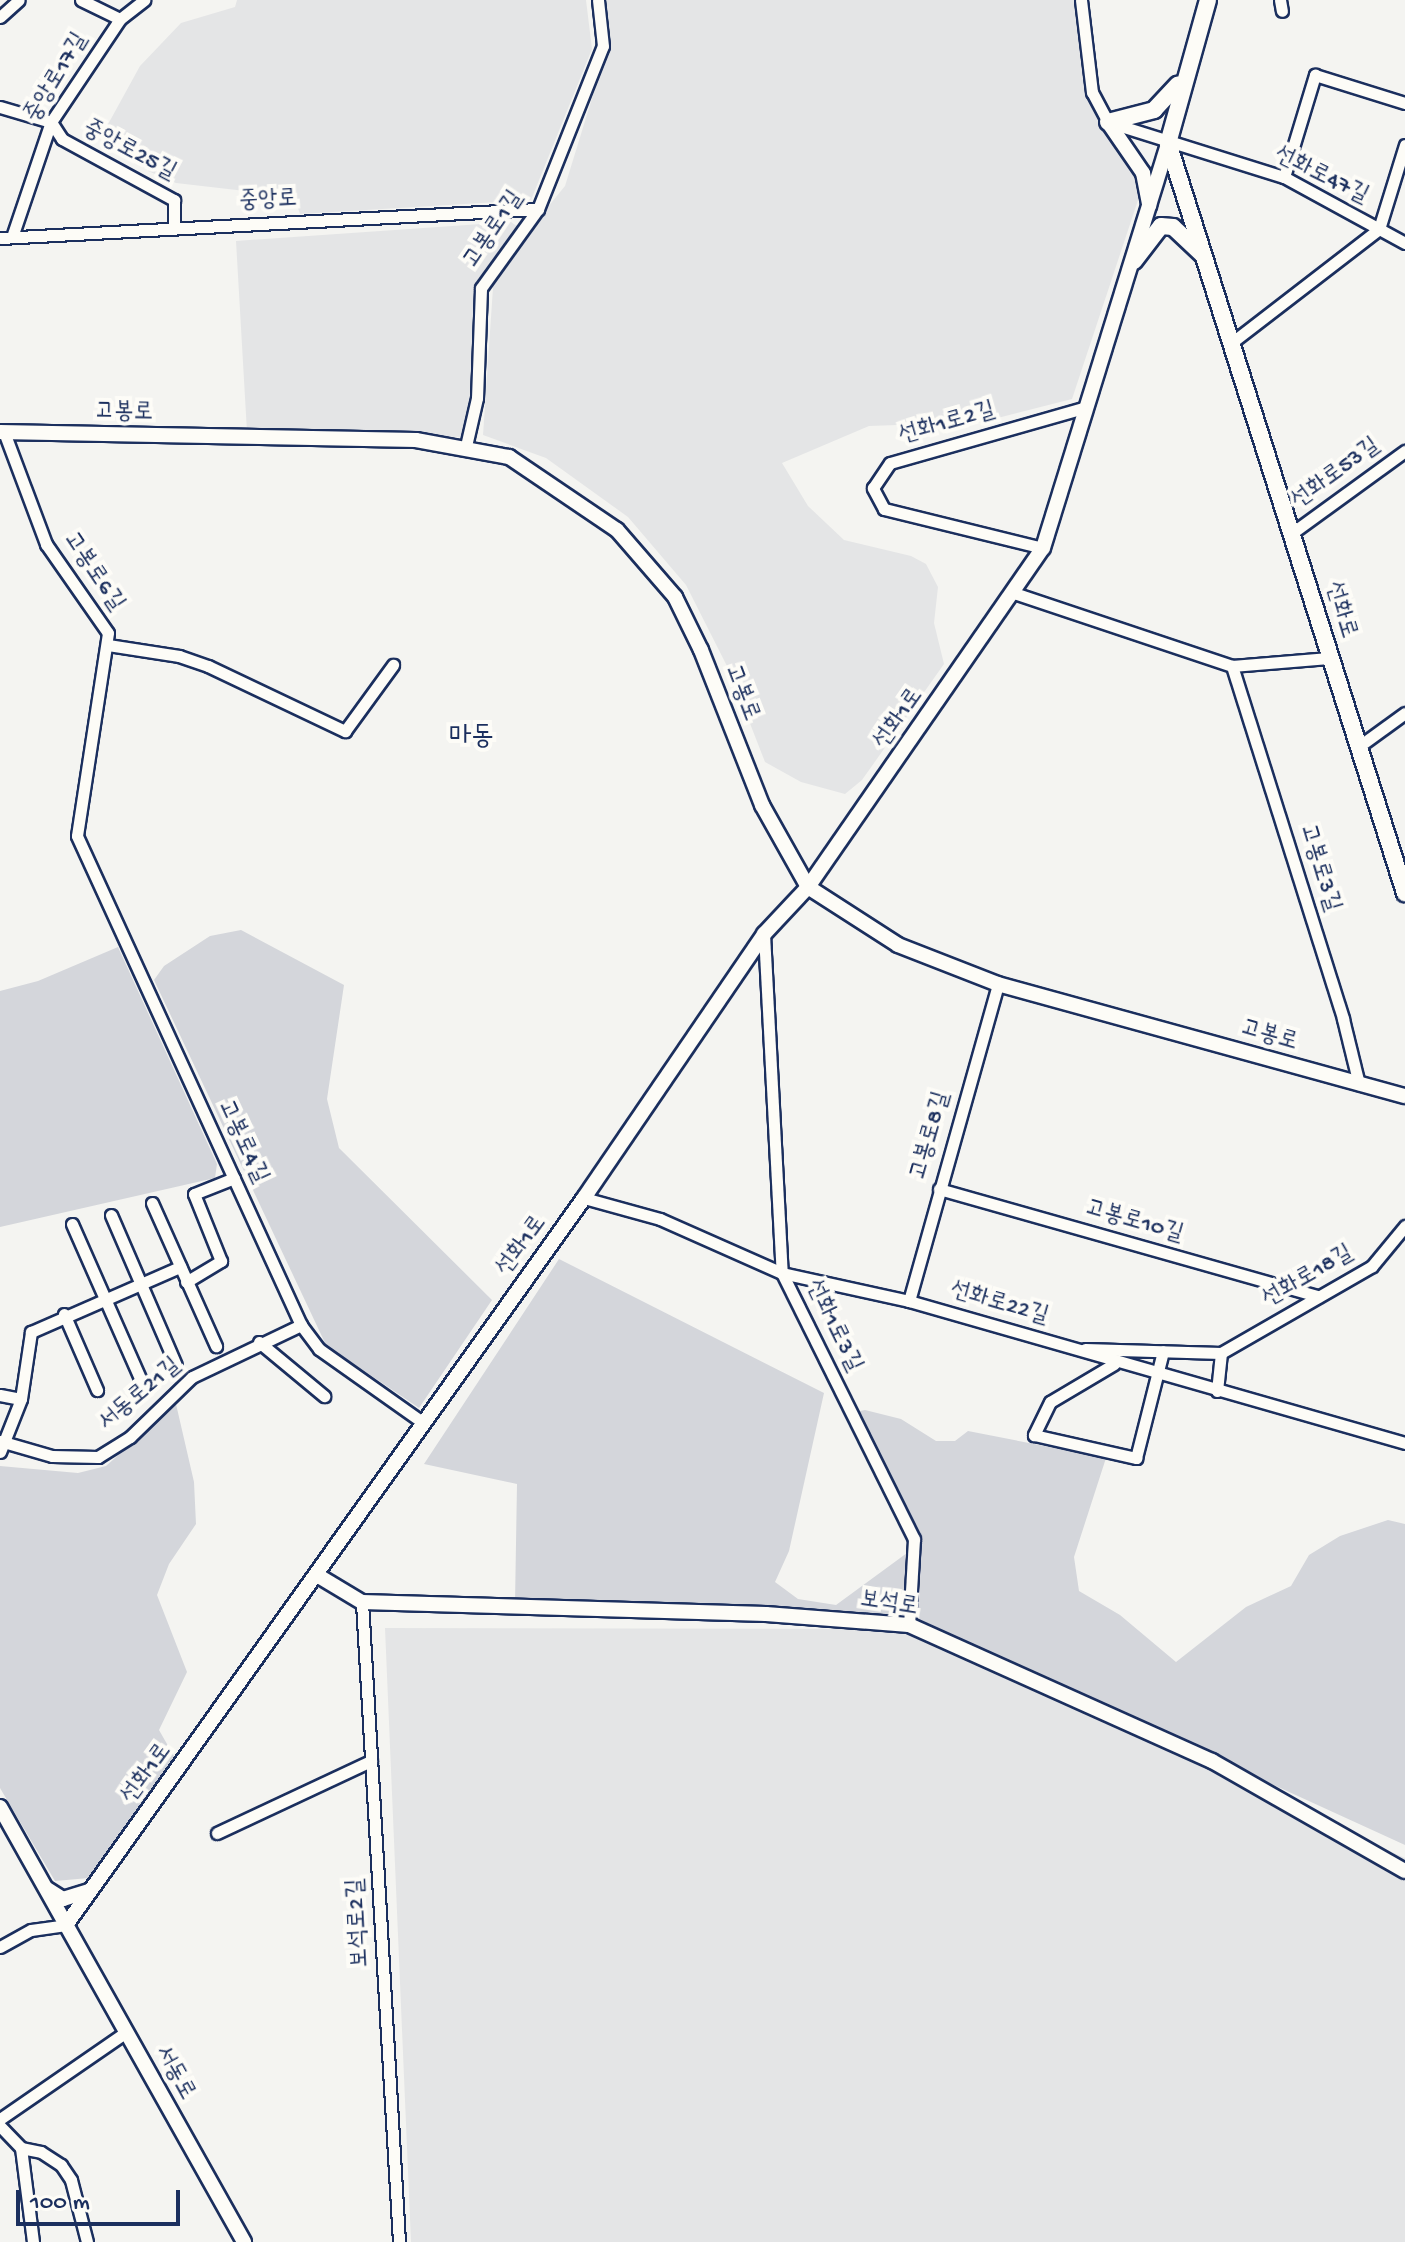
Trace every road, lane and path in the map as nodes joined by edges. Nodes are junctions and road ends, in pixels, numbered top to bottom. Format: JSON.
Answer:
{"nodes":[{"id":1,"x":19,"y":0,"type":"edge"},
{"id":2,"x":81,"y":0,"type":"edge"},
{"id":3,"x":144,"y":0,"type":"edge"},
{"id":4,"x":598,"y":0,"type":"edge"},
{"id":5,"x":1081,"y":0,"type":"edge"},
{"id":6,"x":1208,"y":0,"type":"edge"},
{"id":7,"x":0,"y":17,"type":"edge"},
{"id":8,"x":120,"y":19,"type":"junction"},
{"id":9,"x":1188,"y":70,"type":"junction"},
{"id":10,"x":1405,"y":103,"type":"edge"},
{"id":11,"x":0,"y":107,"type":"edge"},
{"id":12,"x":51,"y":122,"type":"junction"},
{"id":13,"x":1108,"y":122,"type":"junction"},
{"id":14,"x":1168,"y":143,"type":"junction"},
{"id":15,"x":1405,"y":145,"type":"edge"},
{"id":16,"x":1284,"y":177,"type":"junction"},
{"id":17,"x":538,"y":209,"type":"junction"},
{"id":18,"x":1150,"y":209,"type":"junction"},
{"id":19,"x":174,"y":227,"type":"junction"},
{"id":20,"x":1379,"y":229,"type":"junction"},
{"id":21,"x":6,"y":237,"type":"edge"},
{"id":22,"x":1405,"y":243,"type":"edge"},
{"id":23,"x":1203,"y":255,"type":"junction"},
{"id":24,"x":1134,"y":261,"type":"junction"},
{"id":25,"x":1235,"y":340,"type":"junction"},
{"id":26,"x":1087,"y":407,"type":"junction"},
{"id":27,"x":2,"y":432,"type":"edge"},
{"id":28,"x":466,"y":446,"type":"junction"},
{"id":29,"x":1405,"y":451,"type":"edge"},
{"id":30,"x":1292,"y":533,"type":"junction"},
{"id":31,"x":1043,"y":548,"type":"junction"},
{"id":32,"x":1014,"y":593,"type":"junction"},
{"id":33,"x":108,"y":645,"type":"junction"},
{"id":34,"x":1329,"y":658,"type":"junction"},
{"id":35,"x":393,"y":665,"type":"dead end"},
{"id":36,"x":1232,"y":666,"type":"junction"},
{"id":37,"x":1405,"y":713,"type":"edge"},
{"id":38,"x":1358,"y":747,"type":"junction"},
{"id":39,"x":77,"y":836,"type":"joint"},
{"id":40,"x":808,"y":887,"type":"junction"},
{"id":41,"x":1405,"y":893,"type":"edge"},
{"id":42,"x":764,"y":934,"type":"junction"},
{"id":43,"x":998,"y":984,"type":"junction"},
{"id":44,"x":1359,"y":1084,"type":"junction"},
{"id":45,"x":1405,"y":1096,"type":"edge"},
{"id":46,"x":234,"y":1178,"type":"junction"},
{"id":47,"x":939,"y":1189,"type":"junction"},
{"id":48,"x":584,"y":1198,"type":"junction"},
{"id":49,"x":152,"y":1203,"type":"dead end"},
{"id":50,"x":111,"y":1215,"type":"dead end"},
{"id":51,"x":72,"y":1224,"type":"dead end"},
{"id":52,"x":1405,"y":1226,"type":"edge"},
{"id":53,"x":180,"y":1267,"type":"junction"},
{"id":54,"x":782,"y":1273,"type":"junction"},
{"id":55,"x":186,"y":1282,"type":"junction"},
{"id":56,"x":139,"y":1284,"type":"junction"},
{"id":57,"x":1318,"y":1296,"type":"junction"},
{"id":58,"x":102,"y":1298,"type":"junction"},
{"id":59,"x":909,"y":1301,"type":"junction"},
{"id":60,"x":64,"y":1314,"type":"junction"},
{"id":61,"x":301,"y":1325,"type":"junction"},
{"id":62,"x":259,"y":1342,"type":"junction"},
{"id":63,"x":216,"y":1346,"type":"dead end"},
{"id":64,"x":1073,"y":1349,"type":"junction"},
{"id":65,"x":1163,"y":1351,"type":"junction"},
{"id":66,"x":1221,"y":1353,"type":"junction"},
{"id":67,"x":1114,"y":1364,"type":"junction"},
{"id":68,"x":176,"y":1365,"type":"dead end"},
{"id":69,"x":1156,"y":1376,"type":"junction"},
{"id":70,"x":143,"y":1385,"type":"dead end"},
{"id":71,"x":97,"y":1390,"type":"dead end"},
{"id":72,"x":1217,"y":1391,"type":"junction"},
{"id":73,"x":0,"y":1395,"type":"edge"},
{"id":74,"x":324,"y":1396,"type":"dead end"},
{"id":75,"x":21,"y":1399,"type":"junction"},
{"id":76,"x":422,"y":1422,"type":"junction"},
{"id":77,"x":1405,"y":1443,"type":"edge"},
{"id":78,"x":2,"y":1445,"type":"edge"},
{"id":79,"x":317,"y":1575,"type":"junction"},
{"id":80,"x":362,"y":1602,"type":"junction"},
{"id":81,"x":909,"y":1625,"type":"junction"},
{"id":82,"x":371,"y":1761,"type":"junction"},
{"id":83,"x":0,"y":1807,"type":"edge"},
{"id":84,"x":217,"y":1833,"type":"dead end"},
{"id":85,"x":1405,"y":1871,"type":"edge"},
{"id":86,"x":46,"y":1889,"type":"junction"},
{"id":87,"x":90,"y":1891,"type":"junction"},
{"id":88,"x":66,"y":1925,"type":"junction"},
{"id":89,"x":0,"y":1947,"type":"edge"},
{"id":90,"x":126,"y":2032,"type":"junction"},
{"id":91,"x":0,"y":2119,"type":"edge"},
{"id":92,"x":0,"y":2126,"type":"edge"},
{"id":93,"x":21,"y":2148,"type":"junction"},
{"id":94,"x":33,"y":2242,"type":"edge"},
{"id":95,"x":87,"y":2242,"type":"edge"},
{"id":96,"x":244,"y":2242,"type":"edge"},
{"id":97,"x":399,"y":2242,"type":"edge"}],
"edges":[{"from":1,"to":7,"type":"street"},
{"from":2,"to":8,"type":"street"},
{"from":3,"to":8,"type":"street","name":"중앙로17길"},
{"from":4,"to":17,"type":"street","name":"고봉로1길"},
{"from":5,"to":13,"type":"street"},
{"from":6,"to":9,"type":"main road"},
{"from":8,"to":12,"type":"street","name":"중앙로17길"},
{"from":9,"to":13,"type":"main road"},
{"from":9,"to":14,"type":"main road"},
{"from":10,"to":16,"type":"street"},
{"from":11,"to":12,"type":"street","name":"중앙로25길"},
{"from":12,"to":19,"type":"street","name":"중앙로25길"},
{"from":12,"to":21,"type":"street","name":"중앙로17길"},
{"from":13,"to":14,"type":"street","name":"선화로47길"},
{"from":13,"to":18,"type":"street"},
{"from":14,"to":16,"type":"street","name":"선화로47길"},
{"from":14,"to":18,"type":"street","name":"선화1로"},
{"from":14,"to":23,"type":"main road","name":"선화로"},
{"from":15,"to":20,"type":"street"},
{"from":16,"to":20,"type":"street","name":"선화로47길"},
{"from":17,"to":19,"type":"street","name":"중앙로"},
{"from":17,"to":28,"type":"street","name":"고봉로1길"},
{"from":18,"to":24,"type":"street","name":"선화1로"},
{"from":19,"to":21,"type":"street","name":"중앙로"},
{"from":20,"to":22,"type":"street","name":"선화로47길"},
{"from":20,"to":25,"type":"street"},
{"from":23,"to":24,"type":"main road"},
{"from":23,"to":25,"type":"main road","name":"선화로"},
{"from":24,"to":26,"type":"street","name":"선화1로"},
{"from":25,"to":30,"type":"main road","name":"선화로"},
{"from":26,"to":31,"type":"street","name":"선화1로"},
{"from":26,"to":31,"type":"street","name":"선화1로2길"},
{"from":27,"to":28,"type":"street","name":"고봉로"},
{"from":27,"to":33,"type":"street","name":"고봉로6길"},
{"from":28,"to":40,"type":"street","name":"고봉로"},
{"from":29,"to":30,"type":"street","name":"선화로53길"},
{"from":30,"to":34,"type":"main road","name":"선화로"},
{"from":31,"to":32,"type":"street","name":"선화1로"},
{"from":32,"to":36,"type":"street"},
{"from":32,"to":40,"type":"street","name":"선화1로"},
{"from":33,"to":35,"type":"street"},
{"from":33,"to":39,"type":"street","name":"고봉로6길"},
{"from":34,"to":36,"type":"street"},
{"from":34,"to":38,"type":"main road","name":"선화로"},
{"from":36,"to":44,"type":"street","name":"고봉로3길"},
{"from":37,"to":38,"type":"street"},
{"from":38,"to":41,"type":"main road","name":"선화로"},
{"from":39,"to":46,"type":"street","name":"고봉로4길"},
{"from":40,"to":42,"type":"street","name":"선화1로"},
{"from":40,"to":43,"type":"street","name":"고봉로"},
{"from":42,"to":48,"type":"street","name":"선화1로"},
{"from":42,"to":54,"type":"street","name":"선화1로3길"},
{"from":43,"to":44,"type":"street","name":"고봉로"},
{"from":43,"to":47,"type":"street","name":"고봉로8길"},
{"from":44,"to":45,"type":"street","name":"고봉로"},
{"from":46,"to":55,"type":"street"},
{"from":46,"to":61,"type":"street","name":"고봉로4길"},
{"from":47,"to":57,"type":"street","name":"고봉로10길"},
{"from":47,"to":59,"type":"street","name":"고봉로8길"},
{"from":48,"to":54,"type":"street","name":"선화로22길"},
{"from":48,"to":76,"type":"street","name":"선화1로"},
{"from":49,"to":53,"type":"street"},
{"from":50,"to":56,"type":"street"},
{"from":51,"to":58,"type":"street"},
{"from":52,"to":57,"type":"street","name":"선화로18길"},
{"from":53,"to":55,"type":"street"},
{"from":53,"to":56,"type":"street"},
{"from":54,"to":59,"type":"street","name":"선화로22길"},
{"from":54,"to":81,"type":"street","name":"선화1로3길"},
{"from":55,"to":63,"type":"street"},
{"from":56,"to":58,"type":"street"},
{"from":56,"to":68,"type":"street"},
{"from":57,"to":66,"type":"street","name":"선화로18길"},
{"from":58,"to":60,"type":"street"},
{"from":58,"to":70,"type":"street"},
{"from":59,"to":64,"type":"street","name":"선화로22길"},
{"from":60,"to":71,"type":"street"},
{"from":60,"to":75,"type":"street"},
{"from":61,"to":62,"type":"street","name":"서동로21길"},
{"from":61,"to":76,"type":"street","name":"고봉로4길"},
{"from":62,"to":74,"type":"street"},
{"from":62,"to":78,"type":"street","name":"서동로21길"},
{"from":64,"to":65,"type":"street"},
{"from":64,"to":67,"type":"street","name":"선화로22길"},
{"from":65,"to":66,"type":"street"},
{"from":65,"to":69,"type":"street"},
{"from":66,"to":72,"type":"street"},
{"from":67,"to":69,"type":"street","name":"선화로22길"},
{"from":67,"to":69,"type":"street"},
{"from":69,"to":72,"type":"street","name":"선화로22길"},
{"from":72,"to":77,"type":"street","name":"선화로22길"},
{"from":73,"to":75,"type":"street"},
{"from":75,"to":78,"type":"street"},
{"from":76,"to":79,"type":"street","name":"선화1로"},
{"from":79,"to":80,"type":"street","name":"보석로"},
{"from":79,"to":87,"type":"street","name":"선화1로"},
{"from":80,"to":81,"type":"street","name":"보석로"},
{"from":80,"to":82,"type":"street","name":"보석로2길"},
{"from":81,"to":85,"type":"street","name":"보석로"},
{"from":82,"to":84,"type":"street"},
{"from":82,"to":97,"type":"street","name":"보석로2길"},
{"from":83,"to":86,"type":"street","name":"서동로"},
{"from":86,"to":87,"type":"street"},
{"from":86,"to":88,"type":"street","name":"서동로"},
{"from":87,"to":88,"type":"street","name":"선화1로"},
{"from":88,"to":89,"type":"street"},
{"from":88,"to":90,"type":"street","name":"서동로"},
{"from":90,"to":91,"type":"street"},
{"from":90,"to":96,"type":"street","name":"서동로"},
{"from":92,"to":93,"type":"street"},
{"from":93,"to":94,"type":"street"},
{"from":93,"to":95,"type":"street"}]}
